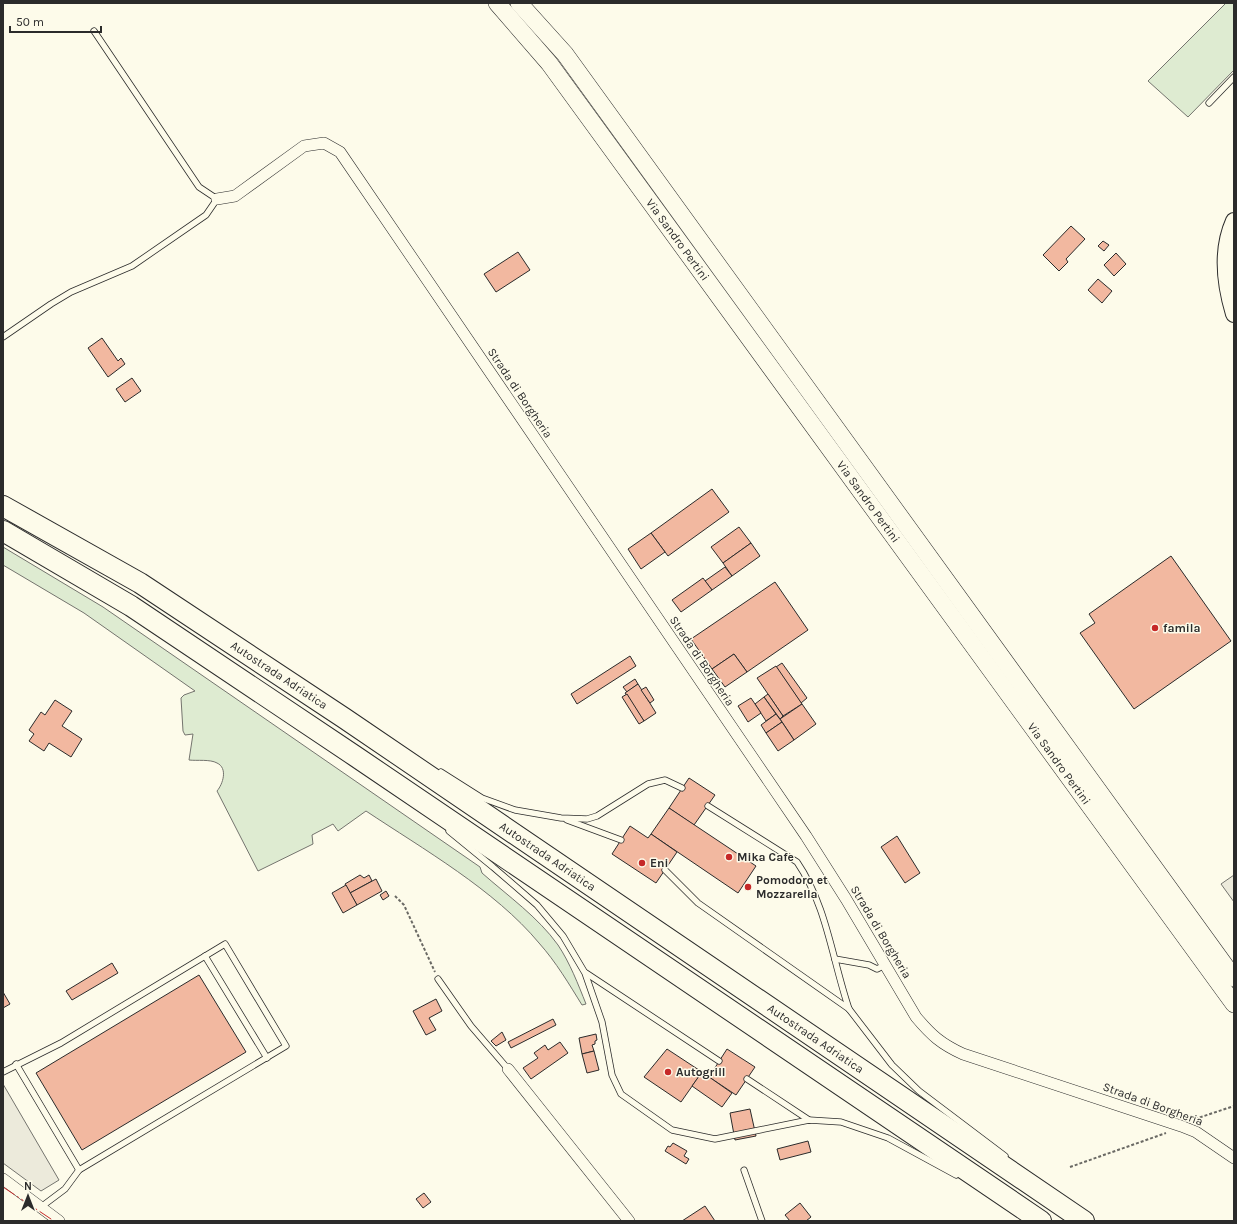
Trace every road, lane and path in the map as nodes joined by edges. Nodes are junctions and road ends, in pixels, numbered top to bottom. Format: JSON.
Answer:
{"nodes":[{"id":1,"x":497,"y":3,"type":"edge"},
{"id":2,"x":519,"y":3,"type":"edge"},
{"id":3,"x":94,"y":30,"type":"dead end"},
{"id":4,"x":1234,"y":77,"type":"edge"},
{"id":5,"x":1209,"y":103,"type":"dead end"},
{"id":6,"x":217,"y":199,"type":"junction"},
{"id":7,"x":1234,"y":221,"type":"edge"},
{"id":8,"x":1234,"y":314,"type":"edge"},
{"id":9,"x":3,"y":337,"type":"edge"},
{"id":10,"x":3,"y":506,"type":"edge"},
{"id":11,"x":3,"y":531,"type":"edge"},
{"id":12,"x":344,"y":718,"type":"junction"},
{"id":13,"x":390,"y":741,"type":"dead end"},
{"id":14,"x":355,"y":756,"type":"junction"},
{"id":15,"x":436,"y":769,"type":"dead end"},
{"id":16,"x":682,"y":788,"type":"dead end"},
{"id":17,"x":708,"y":806,"type":"dead end"},
{"id":18,"x":421,"y":809,"type":"dead end"},
{"id":19,"x":561,"y":818,"type":"junction"},
{"id":20,"x":445,"y":828,"type":"dead end"},
{"id":21,"x":621,"y":840,"type":"dead end"},
{"id":22,"x":665,"y":870,"type":"dead end"},
{"id":23,"x":395,"y":896,"type":"dead end"},
{"id":24,"x":205,"y":956,"type":"junction"},
{"id":25,"x":835,"y":959,"type":"junction"},
{"id":26,"x":885,"y":965,"type":"junction"},
{"id":27,"x":586,"y":973,"type":"junction"},
{"id":28,"x":438,"y":978,"type":"joint"},
{"id":29,"x":1234,"y":978,"type":"edge"},
{"id":30,"x":1234,"y":1004,"type":"edge"},
{"id":31,"x":849,"y":1009,"type":"junction"},
{"id":32,"x":267,"y":1058,"type":"junction"},
{"id":33,"x":719,"y":1061,"type":"dead end"},
{"id":34,"x":16,"y":1064,"type":"junction"},
{"id":35,"x":508,"y":1069,"type":"joint"},
{"id":36,"x":3,"y":1072,"type":"edge"},
{"id":37,"x":747,"y":1078,"type":"dead end"},
{"id":38,"x":1234,"y":1106,"type":"edge"},
{"id":39,"x":809,"y":1120,"type":"junction"},
{"id":40,"x":1181,"y":1126,"type":"junction"},
{"id":41,"x":1234,"y":1158,"type":"edge"},
{"id":42,"x":1011,"y":1160,"type":"dead end"},
{"id":43,"x":1070,"y":1167,"type":"dead end"},
{"id":44,"x":79,"y":1170,"type":"junction"},
{"id":45,"x":744,"y":1170,"type":"dead end"},
{"id":46,"x":1022,"y":1170,"type":"dead end"},
{"id":47,"x":3,"y":1179,"type":"edge"},
{"id":48,"x":964,"y":1179,"type":"dead end"},
{"id":49,"x":978,"y":1186,"type":"dead end"},
{"id":50,"x":1005,"y":1197,"type":"junction"},
{"id":51,"x":1054,"y":1201,"type":"junction"},
{"id":52,"x":41,"y":1207,"type":"junction"},
{"id":53,"x":59,"y":1221,"type":"edge"},
{"id":54,"x":629,"y":1221,"type":"edge"},
{"id":55,"x":762,"y":1221,"type":"edge"},
{"id":56,"x":1041,"y":1221,"type":"edge"},
{"id":57,"x":1084,"y":1221,"type":"edge"}],
"edges":[{"from":1,"to":30,"type":"main road","name":"Via Sandro Pertini"},
{"from":2,"to":29,"type":"main road","name":"Via Sandro Pertini"},
{"from":3,"to":6,"type":"lane"},
{"from":4,"to":5,"type":"lane"},
{"from":6,"to":9,"type":"lane"},
{"from":6,"to":26,"type":"street","name":"Strada di Borgheria"},
{"from":7,"to":8,"type":"street"},
{"from":10,"to":12,"type":"highway","name":"Autostrada Adriatica"},
{"from":11,"to":14,"type":"highway","name":"Autostrada Adriatica"},
{"from":12,"to":13,"type":"lane"},
{"from":12,"to":51,"type":"highway","name":"Autostrada Adriatica"},
{"from":14,"to":18,"type":"lane"},
{"from":14,"to":50,"type":"highway","name":"Autostrada Adriatica"},
{"from":15,"to":19,"type":"lane"},
{"from":16,"to":19,"type":"lane"},
{"from":17,"to":25,"type":"lane"},
{"from":19,"to":21,"type":"lane"},
{"from":20,"to":27,"type":"lane"},
{"from":22,"to":31,"type":"lane"},
{"from":23,"to":28,"type":"path"},
{"from":24,"to":32,"type":"lane"},
{"from":24,"to":32,"type":"lane"},
{"from":24,"to":34,"type":"lane"},
{"from":25,"to":26,"type":"lane"},
{"from":25,"to":31,"type":"lane"},
{"from":26,"to":40,"type":"street","name":"Strada di Borgheria"},
{"from":27,"to":33,"type":"lane"},
{"from":27,"to":39,"type":"lane"},
{"from":28,"to":35,"type":"lane"},
{"from":31,"to":42,"type":"lane"},
{"from":32,"to":44,"type":"lane"},
{"from":34,"to":36,"type":"lane"},
{"from":34,"to":44,"type":"lane"},
{"from":35,"to":54,"type":"street"},
{"from":37,"to":39,"type":"lane"},
{"from":38,"to":40,"type":"path"},
{"from":39,"to":48,"type":"lane"},
{"from":40,"to":41,"type":"street","name":"Strada di Borgheria"},
{"from":40,"to":43,"type":"path"},
{"from":44,"to":52,"type":"lane"},
{"from":45,"to":55,"type":"lane"},
{"from":46,"to":51,"type":"lane"},
{"from":47,"to":52,"type":"street"},
{"from":49,"to":50,"type":"lane"},
{"from":50,"to":56,"type":"highway","name":"Autostrada Adriatica"},
{"from":51,"to":57,"type":"highway","name":"Autostrada Adriatica"},
{"from":52,"to":53,"type":"street"}]}
